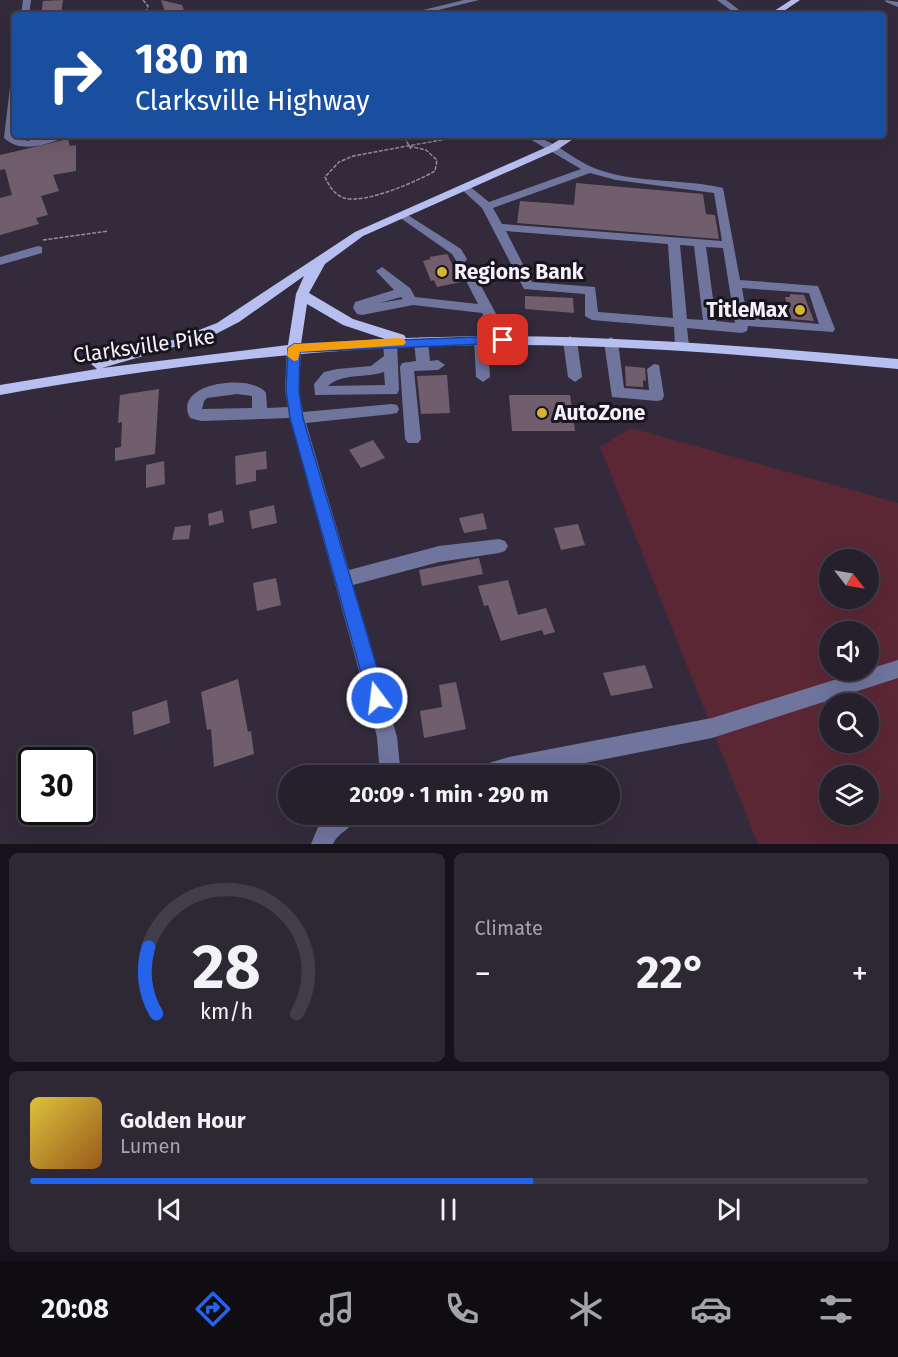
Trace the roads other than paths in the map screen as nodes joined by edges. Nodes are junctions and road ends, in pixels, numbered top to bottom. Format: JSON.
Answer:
{"nodes":[{"id":1,"x":475,"y":0,"type":"edge"},
{"id":2,"x":720,"y":0,"type":"edge"},
{"id":3,"x":796,"y":0,"type":"edge"},
{"id":4,"x":889,"y":0,"type":"edge"},
{"id":5,"x":898,"y":5,"type":"edge"},
{"id":6,"x":421,"y":12,"type":"edge"},
{"id":7,"x":738,"y":12,"type":"edge"},
{"id":8,"x":777,"y":12,"type":"edge"},
{"id":9,"x":12,"y":108,"type":"edge"},
{"id":10,"x":8,"y":136,"type":"edge"},
{"id":11,"x":49,"y":138,"type":"edge"},
{"id":12,"x":534,"y":138,"type":"edge"},
{"id":13,"x":569,"y":138,"type":"edge"},
{"id":14,"x":552,"y":148,"type":"junction"},
{"id":15,"x":590,"y":170,"type":"junction"},
{"id":16,"x":465,"y":188,"type":"junction"},
{"id":17,"x":487,"y":206,"type":"junction"},
{"id":18,"x":403,"y":215,"type":"junction"},
{"id":19,"x":499,"y":227,"type":"junction"},
{"id":20,"x":674,"y":241,"type":"junction"},
{"id":21,"x":700,"y":243,"type":"junction"},
{"id":22,"x":729,"y":245,"type":"junction"},
{"id":23,"x":38,"y":250,"type":"dead end"},
{"id":24,"x":0,"y":261,"type":"edge"},
{"id":25,"x":321,"y":261,"type":"junction"},
{"id":26,"x":382,"y":271,"type":"dead end"},
{"id":27,"x":736,"y":284,"type":"junction"},
{"id":28,"x":302,"y":294,"type":"junction"},
{"id":29,"x":486,"y":309,"type":"junction"},
{"id":30,"x":681,"y":322,"type":"junction"},
{"id":31,"x":710,"y":324,"type":"junction"},
{"id":32,"x":741,"y":324,"type":"junction"},
{"id":33,"x":481,"y":340,"type":"junction"},
{"id":34,"x":503,"y":340,"type":"junction"},
{"id":35,"x":570,"y":340,"type":"junction"},
{"id":36,"x":417,"y":342,"type":"junction"},
{"id":37,"x":611,"y":342,"type":"junction"},
{"id":38,"x":682,"y":345,"type":"junction"},
{"id":39,"x":294,"y":348,"type":"junction"},
{"id":40,"x":391,"y":352,"type":"junction"},
{"id":41,"x":898,"y":364,"type":"edge"},
{"id":42,"x":654,"y":369,"type":"dead end"},
{"id":43,"x":483,"y":377,"type":"dead end"},
{"id":44,"x":575,"y":377,"type":"dead end"},
{"id":45,"x":34,"y":383,"type":"junction"},
{"id":46,"x":0,"y":390,"type":"edge"},
{"id":47,"x":392,"y":408,"type":"dead end"},
{"id":48,"x":260,"y":414,"type":"dead end"},
{"id":49,"x":296,"y":415,"type":"junction"},
{"id":50,"x":413,"y":439,"type":"dead end"},
{"id":51,"x":499,"y":546,"type":"dead end"},
{"id":52,"x":344,"y":579,"type":"junction"},
{"id":53,"x":898,"y":669,"type":"edge"},
{"id":54,"x":390,"y":765,"type":"edge"},
{"id":55,"x":519,"y":765,"type":"edge"},
{"id":56,"x":333,"y":825,"type":"edge"},
{"id":57,"x":322,"y":844,"type":"edge"}],
"edges":[{"from":1,"to":6,"type":"street"},
{"from":2,"to":7,"type":"street"},
{"from":3,"to":8,"type":"main road"},
{"from":4,"to":5,"type":"street"},
{"from":9,"to":10,"type":"street"},
{"from":10,"to":11,"type":"street"},
{"from":12,"to":14,"type":"street"},
{"from":13,"to":14,"type":"main road"},
{"from":14,"to":15,"type":"street"},
{"from":14,"to":16,"type":"main road"},
{"from":15,"to":17,"type":"street"},
{"from":15,"to":22,"type":"street"},
{"from":16,"to":17,"type":"street"},
{"from":16,"to":18,"type":"main road"},
{"from":17,"to":19,"type":"street"},
{"from":18,"to":25,"type":"main road"},
{"from":18,"to":29,"type":"street"},
{"from":19,"to":20,"type":"street"},
{"from":19,"to":30,"type":"street"},
{"from":20,"to":21,"type":"street"},
{"from":20,"to":30,"type":"street"},
{"from":21,"to":22,"type":"street"},
{"from":21,"to":31,"type":"street"},
{"from":22,"to":27,"type":"street"},
{"from":23,"to":24,"type":"street"},
{"from":25,"to":28,"type":"main road"},
{"from":25,"to":45,"type":"main road"},
{"from":26,"to":29,"type":"street"},
{"from":27,"to":32,"type":"street"},
{"from":27,"to":32,"type":"street"},
{"from":28,"to":36,"type":"main road"},
{"from":28,"to":39,"type":"main road"},
{"from":29,"to":34,"type":"street"},
{"from":30,"to":31,"type":"street"},
{"from":30,"to":38,"type":"street"},
{"from":31,"to":32,"type":"street"},
{"from":33,"to":34,"type":"main road","name":"Clarksville Pike"},
{"from":33,"to":36,"type":"main road","name":"Clarksville Pike"},
{"from":33,"to":43,"type":"street"},
{"from":34,"to":35,"type":"main road","name":"Clarksville Pike"},
{"from":35,"to":37,"type":"main road","name":"Clarksville Pike"},
{"from":35,"to":44,"type":"street"},
{"from":36,"to":40,"type":"main road","name":"Clarksville Pike"},
{"from":36,"to":50,"type":"street"},
{"from":37,"to":38,"type":"main road","name":"Clarksville Pike"},
{"from":37,"to":42,"type":"street"},
{"from":38,"to":41,"type":"main road","name":"Clarksville Pike"},
{"from":39,"to":40,"type":"main road","name":"Clarksville Pike"},
{"from":39,"to":45,"type":"main road","name":"Clarksville Pike"},
{"from":39,"to":49,"type":"street"},
{"from":40,"to":40,"type":"street"},
{"from":45,"to":46,"type":"main road","name":"Clarksville Pike"},
{"from":47,"to":49,"type":"street"},
{"from":48,"to":49,"type":"street"},
{"from":49,"to":52,"type":"street"},
{"from":51,"to":52,"type":"street"},
{"from":52,"to":54,"type":"street"},
{"from":53,"to":55,"type":"street"},
{"from":56,"to":57,"type":"street"}]}
